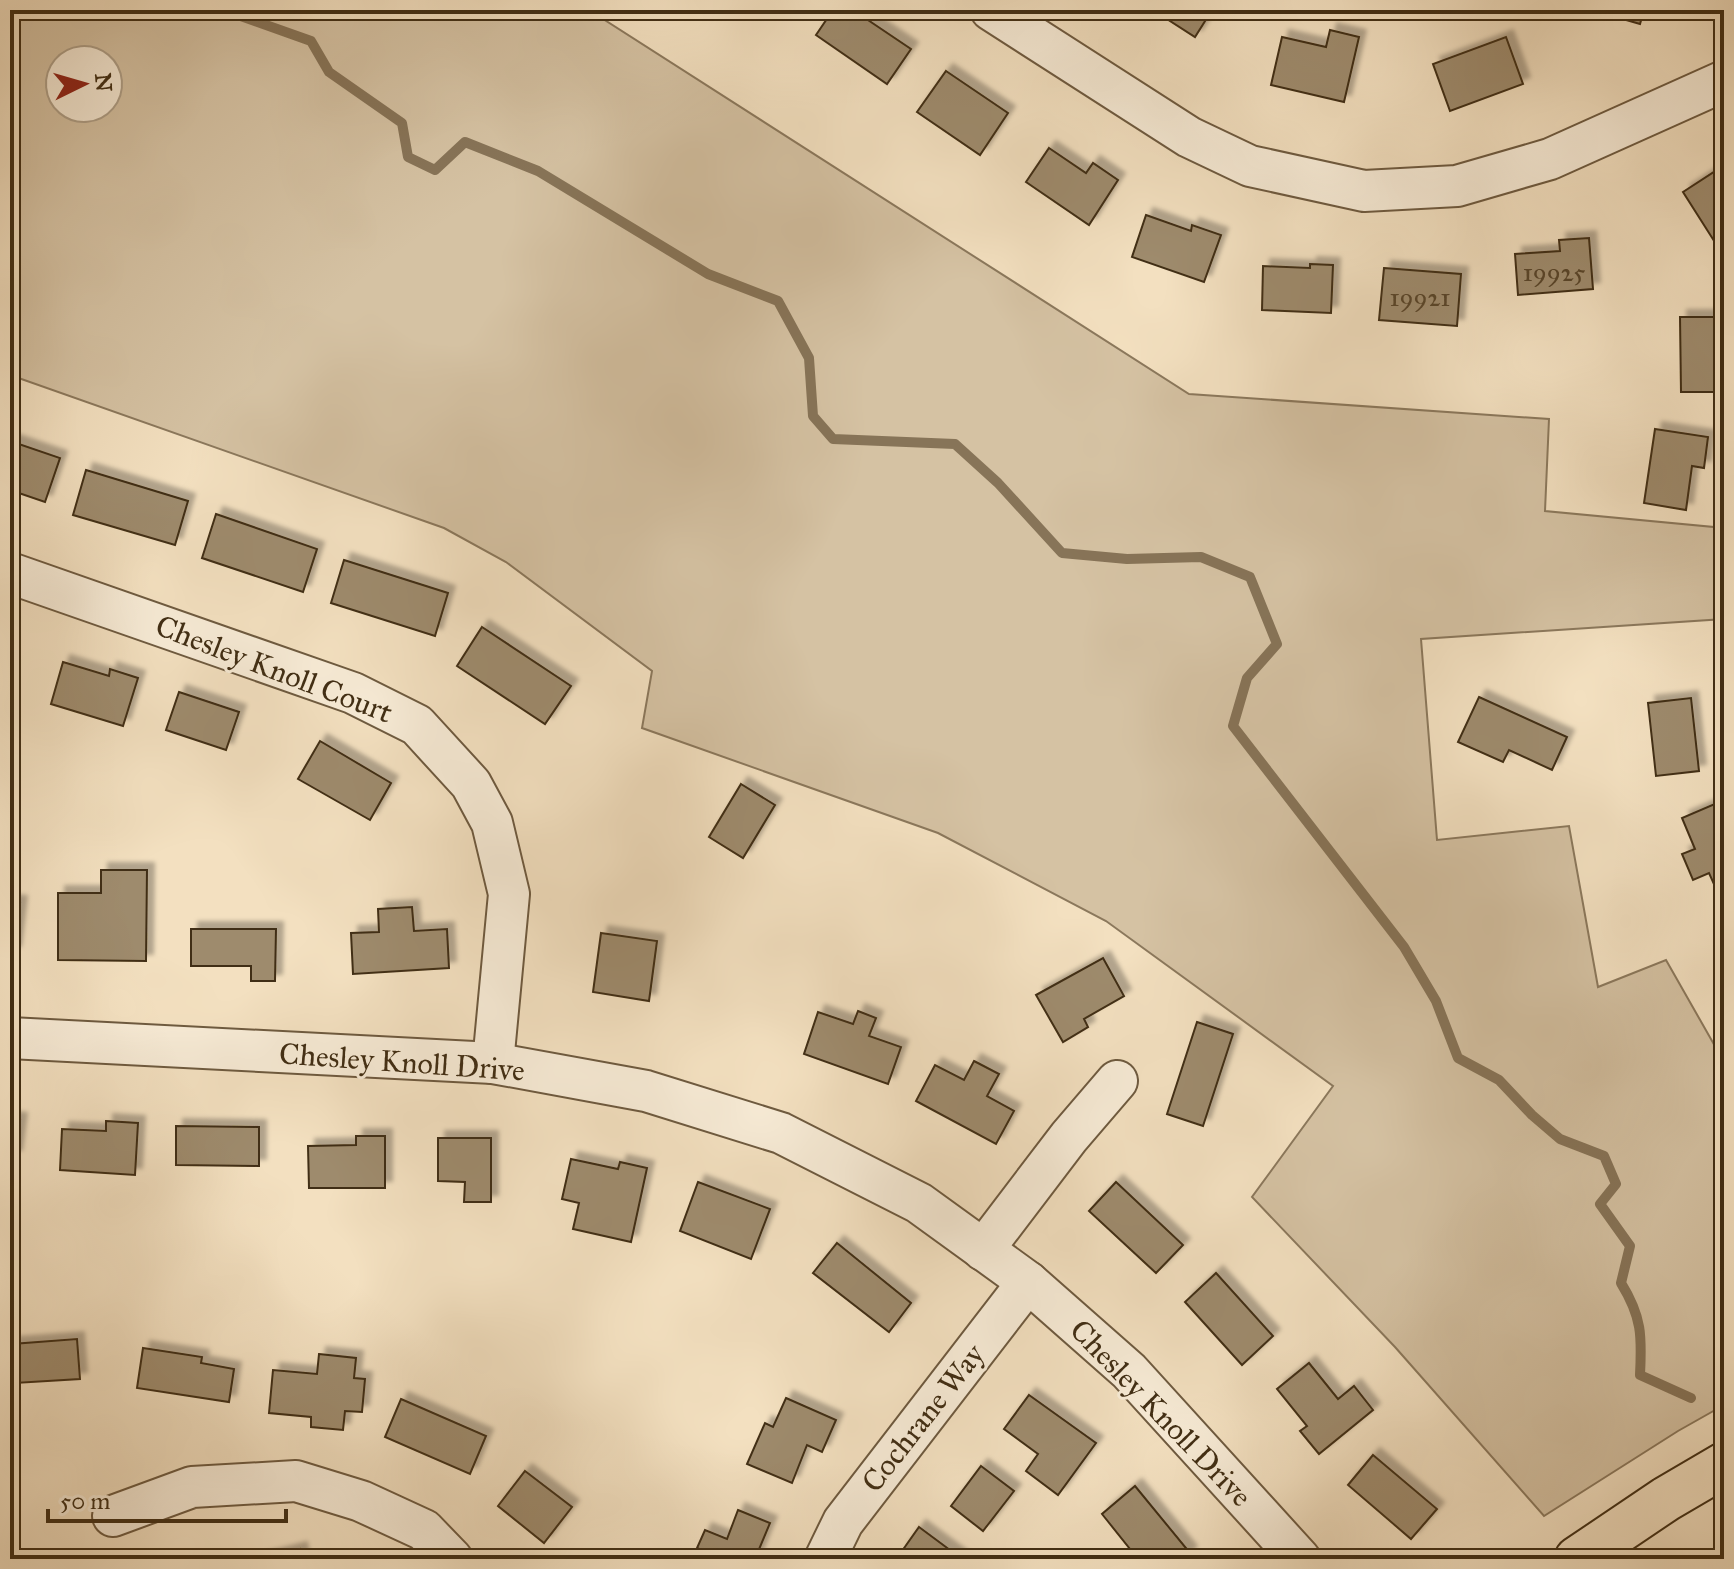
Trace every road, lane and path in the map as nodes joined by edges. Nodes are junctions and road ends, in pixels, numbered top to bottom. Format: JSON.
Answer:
{"nodes":[{"id":1,"x":991,"y":10,"type":"edge"},
{"id":2,"x":1724,"y":81,"type":"edge"},
{"id":3,"x":10,"y":573,"type":"edge"},
{"id":4,"x":10,"y":1038,"type":"edge"},
{"id":5,"x":493,"y":1063,"type":"junction"},
{"id":6,"x":1117,"y":1081,"type":"dead end"},
{"id":7,"x":983,"y":1250,"type":"junction"},
{"id":8,"x":1028,"y":1282,"type":"junction"},
{"id":9,"x":1724,"y":1465,"type":"edge"},
{"id":10,"x":113,"y":1516,"type":"dead end"},
{"id":11,"x":452,"y":1559,"type":"edge"},
{"id":12,"x":825,"y":1559,"type":"edge"},
{"id":13,"x":1300,"y":1559,"type":"edge"},
{"id":14,"x":1577,"y":1559,"type":"edge"}],
"edges":[{"from":1,"to":2,"type":"street"},
{"from":3,"to":5,"type":"street","name":"Chesley Knoll Court"},
{"from":4,"to":5,"type":"street","name":"Chesley Knoll Drive"},
{"from":5,"to":7,"type":"street","name":"Chesley Knoll Drive"},
{"from":6,"to":7,"type":"street"},
{"from":7,"to":8,"type":"street","name":"Chesley Knoll Drive"},
{"from":8,"to":12,"type":"street","name":"Cochrane Way"},
{"from":8,"to":13,"type":"street","name":"Chesley Knoll Drive"},
{"from":9,"to":14,"type":"main road"},
{"from":10,"to":11,"type":"street"}]}
